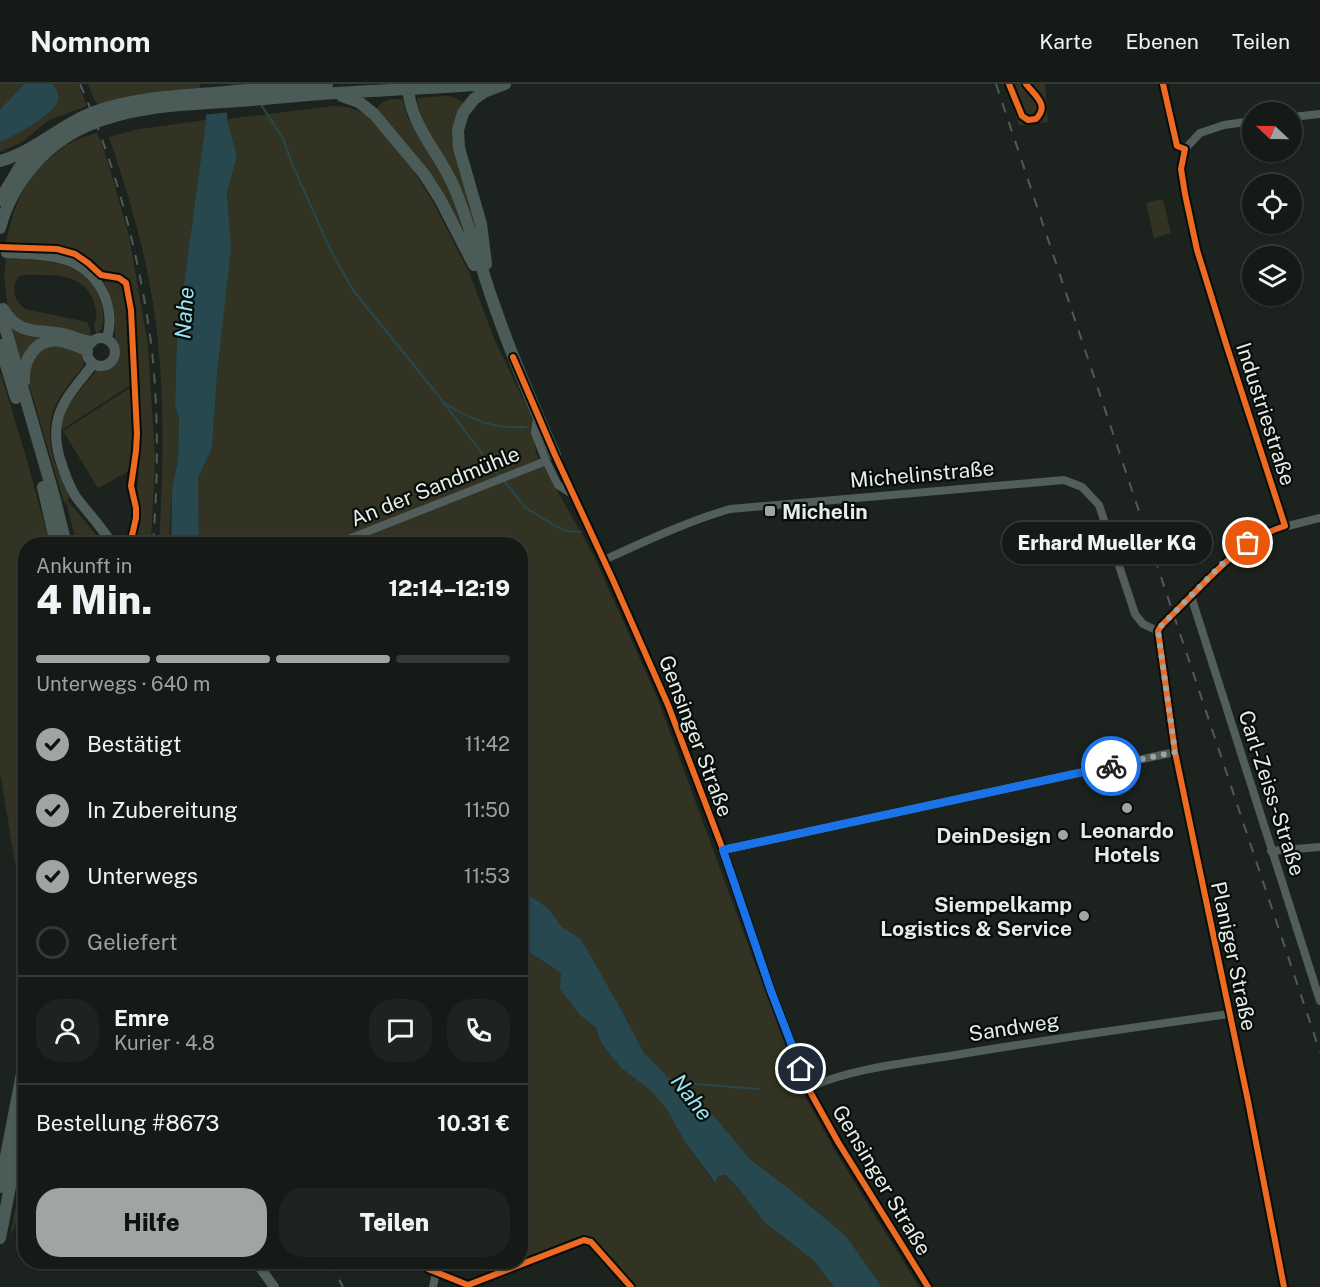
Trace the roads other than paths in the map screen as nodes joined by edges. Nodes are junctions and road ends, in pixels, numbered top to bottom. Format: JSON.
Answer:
{"nodes":[{"id":1,"x":408,"y":84,"type":"edge"},
{"id":2,"x":486,"y":84,"type":"edge"},
{"id":3,"x":505,"y":84,"type":"edge"},
{"id":4,"x":331,"y":89,"type":"edge"},
{"id":5,"x":306,"y":91,"type":"edge"},
{"id":6,"x":1320,"y":114,"type":"edge"},
{"id":7,"x":1302,"y":116,"type":"edge"},
{"id":8,"x":1242,"y":122,"type":"edge"},
{"id":9,"x":81,"y":123,"type":"junction"},
{"id":10,"x":45,"y":140,"type":"junction"},
{"id":11,"x":0,"y":161,"type":"edge"},
{"id":12,"x":0,"y":200,"type":"edge"},
{"id":13,"x":0,"y":228,"type":"edge"},
{"id":14,"x":6,"y":253,"type":"dead end"},
{"id":15,"x":492,"y":300,"type":"junction"},
{"id":16,"x":0,"y":302,"type":"edge"},
{"id":17,"x":0,"y":310,"type":"edge"},
{"id":18,"x":107,"y":338,"type":"junction"},
{"id":19,"x":0,"y":345,"type":"edge"},
{"id":20,"x":89,"y":347,"type":"junction"},
{"id":21,"x":93,"y":364,"type":"junction"},
{"id":22,"x":26,"y":400,"type":"junction"},
{"id":23,"x":551,"y":458,"type":"junction"},
{"id":24,"x":1320,"y":518,"type":"edge"},
{"id":25,"x":1285,"y":526,"type":"junction"},
{"id":26,"x":54,"y":537,"type":"edge"},
{"id":27,"x":64,"y":537,"type":"edge"},
{"id":28,"x":108,"y":537,"type":"edge"},
{"id":29,"x":354,"y":537,"type":"edge"},
{"id":30,"x":604,"y":560,"type":"junction"},
{"id":31,"x":1191,"y":596,"type":"junction"},
{"id":32,"x":1158,"y":631,"type":"junction"},
{"id":33,"x":1175,"y":752,"type":"junction"},
{"id":34,"x":1320,"y":847,"type":"edge"},
{"id":35,"x":723,"y":850,"type":"junction"},
{"id":36,"x":1271,"y":851,"type":"junction"},
{"id":37,"x":1320,"y":1001,"type":"edge"},
{"id":38,"x":1229,"y":1014,"type":"junction"},
{"id":39,"x":808,"y":1089,"type":"junction"},
{"id":40,"x":18,"y":1094,"type":"edge"},
{"id":41,"x":18,"y":1145,"type":"edge"},
{"id":42,"x":0,"y":1187,"type":"edge"},
{"id":43,"x":0,"y":1238,"type":"edge"},
{"id":44,"x":261,"y":1269,"type":"edge"},
{"id":45,"x":436,"y":1269,"type":"edge"},
{"id":46,"x":274,"y":1287,"type":"edge"},
{"id":47,"x":433,"y":1287,"type":"edge"},
{"id":48,"x":927,"y":1287,"type":"edge"},
{"id":49,"x":1284,"y":1287,"type":"edge"}],
"edges":[{"from":1,"to":15,"type":"highway"},
{"from":2,"to":4,"type":"highway"},
{"from":3,"to":15,"type":"highway"},
{"from":4,"to":5,"type":"highway"},
{"from":4,"to":15,"type":"highway"},
{"from":5,"to":9,"type":"highway"},
{"from":6,"to":7,"type":"street"},
{"from":8,"to":25,"type":"street","name":"Industriestraße"},
{"from":9,"to":10,"type":"highway"},
{"from":9,"to":13,"type":"highway"},
{"from":10,"to":11,"type":"highway"},
{"from":10,"to":12,"type":"highway"},
{"from":14,"to":18,"type":"main road"},
{"from":15,"to":23,"type":"highway"},
{"from":16,"to":20,"type":"highway"},
{"from":17,"to":22,"type":"highway"},
{"from":18,"to":20,"type":"main road"},
{"from":18,"to":21,"type":"main road"},
{"from":19,"to":26,"type":"highway"},
{"from":20,"to":21,"type":"main road"},
{"from":20,"to":22,"type":"highway"},
{"from":21,"to":28,"type":"main road"},
{"from":22,"to":27,"type":"highway"},
{"from":23,"to":29,"type":"street","name":"An der Sandmühle"},
{"from":23,"to":30,"type":"street","name":"Gensinger Straße"},
{"from":24,"to":25,"type":"street"},
{"from":25,"to":31,"type":"street"},
{"from":30,"to":32,"type":"street","name":"Michelinstraße"},
{"from":30,"to":35,"type":"street","name":"Gensinger Straße"},
{"from":31,"to":32,"type":"street"},
{"from":31,"to":36,"type":"street","name":"Carl-Zeiss-Straße"},
{"from":32,"to":33,"type":"street","name":"Planiger Straße"},
{"from":33,"to":35,"type":"street"},
{"from":33,"to":38,"type":"street","name":"Planiger Straße"},
{"from":34,"to":36,"type":"street"},
{"from":35,"to":39,"type":"street","name":"Gensinger Straße"},
{"from":36,"to":37,"type":"street","name":"Carl-Zeiss-Straße"},
{"from":38,"to":39,"type":"street","name":"Sandweg"},
{"from":38,"to":49,"type":"street","name":"Planiger Straße"},
{"from":39,"to":48,"type":"street","name":"Gensinger Straße"},
{"from":40,"to":42,"type":"highway"},
{"from":41,"to":43,"type":"highway"},
{"from":44,"to":46,"type":"main road"},
{"from":45,"to":47,"type":"street"}]}
